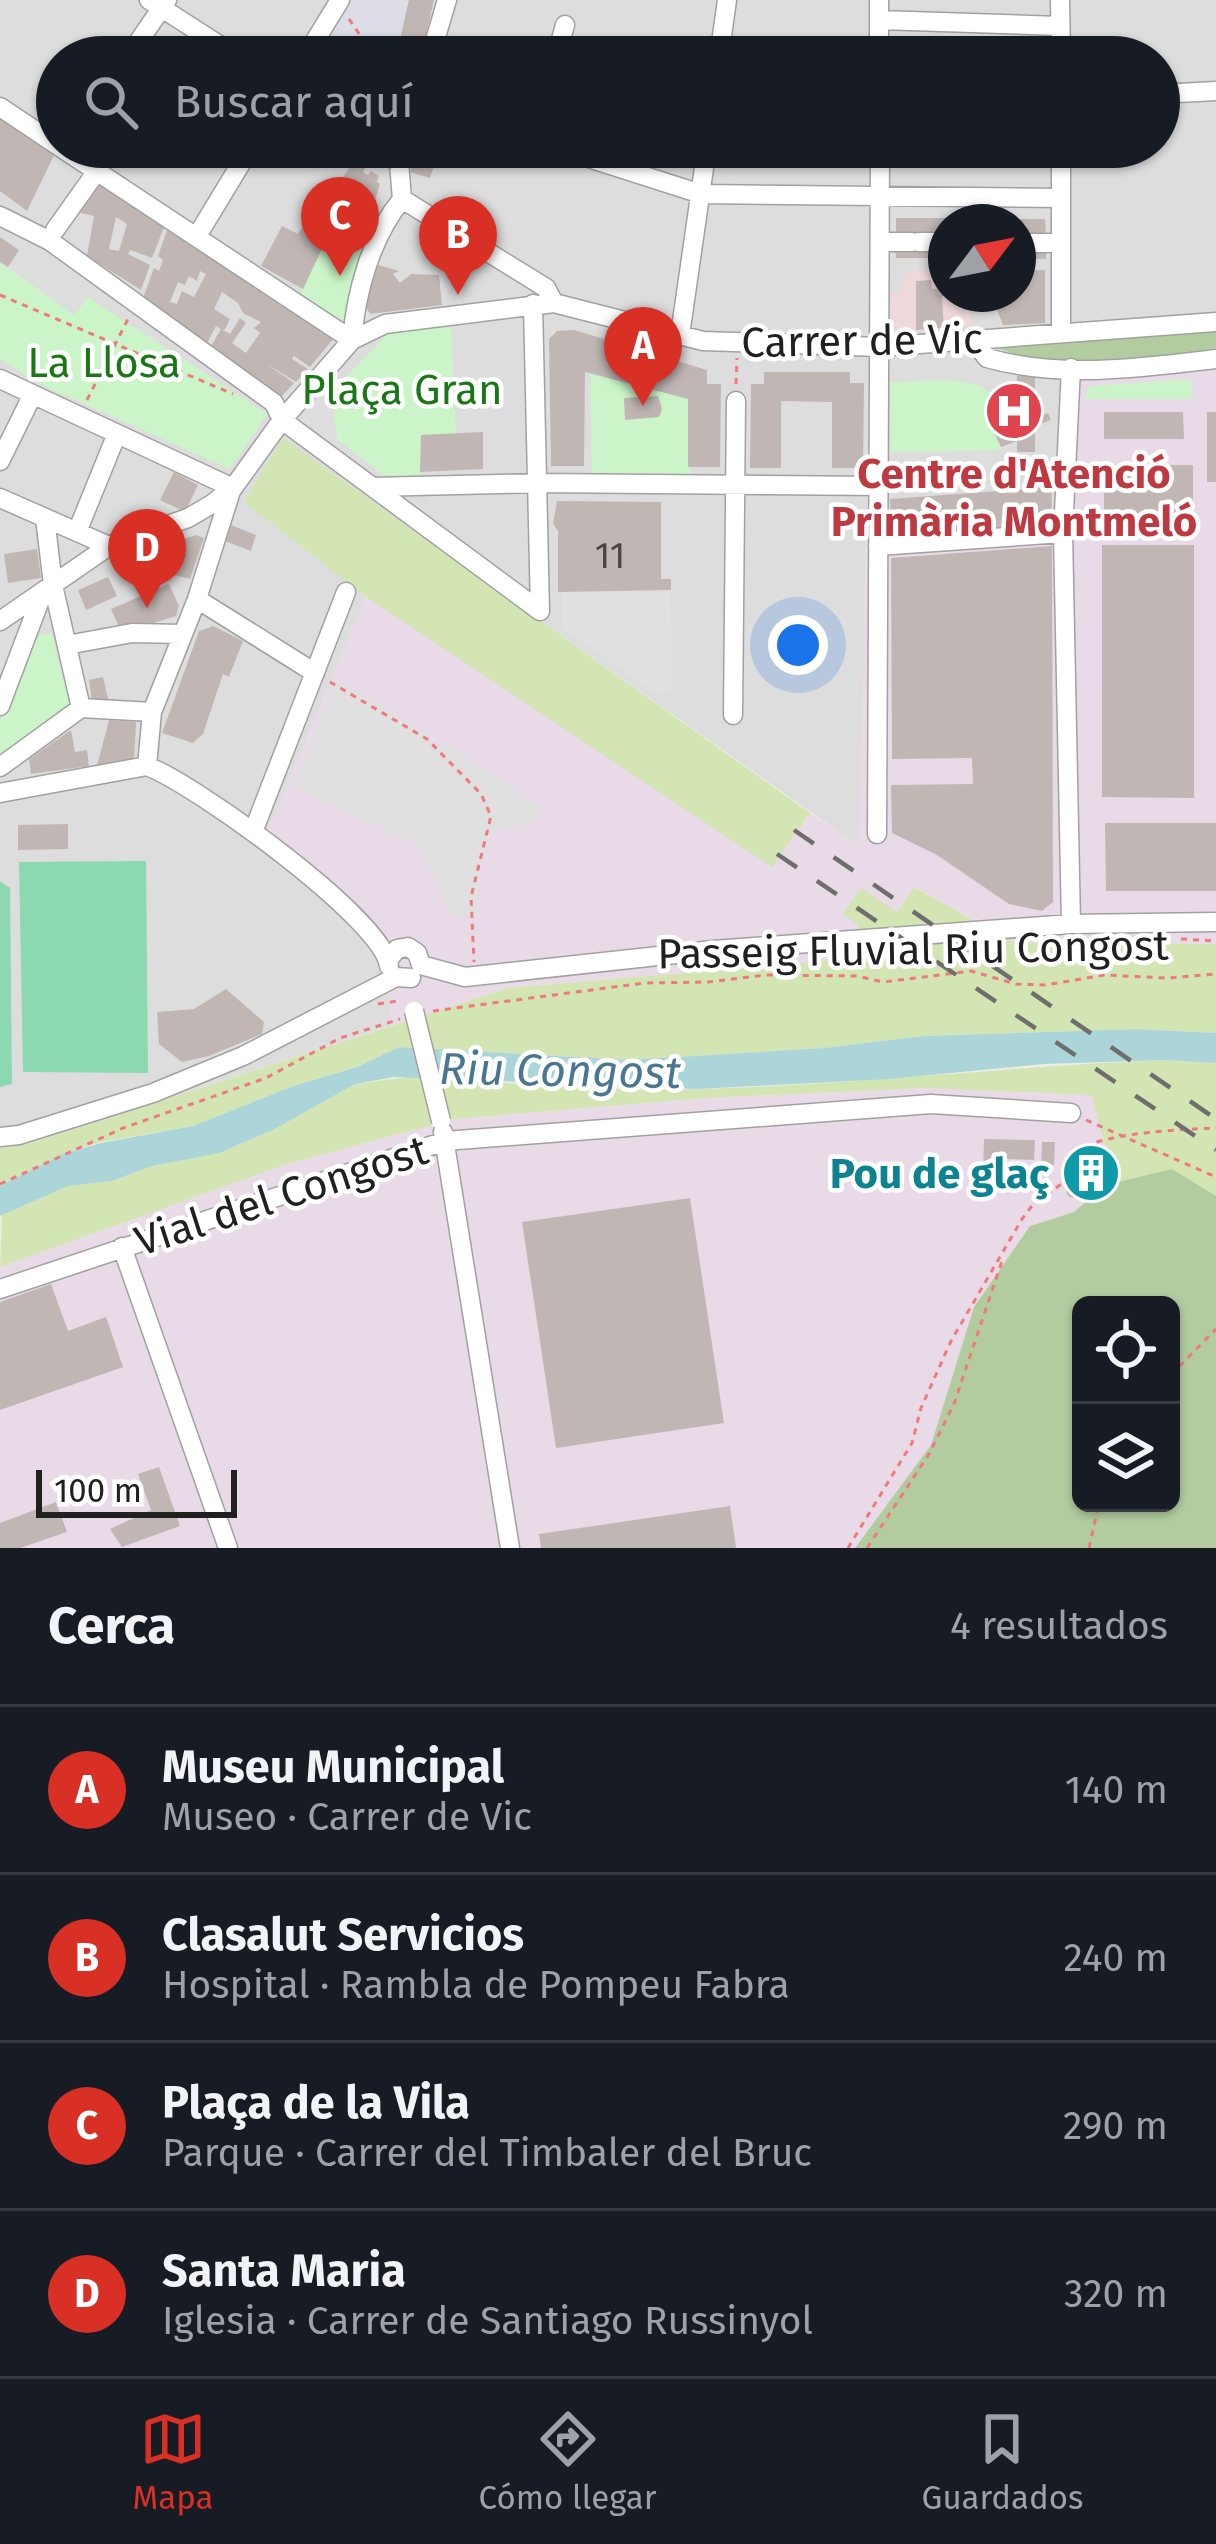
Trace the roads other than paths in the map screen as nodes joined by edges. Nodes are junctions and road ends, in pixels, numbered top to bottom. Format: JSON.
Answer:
{"nodes":[{"id":1,"x":447,"y":0,"type":"edge"},
{"id":2,"x":727,"y":0,"type":"edge"},
{"id":3,"x":1060,"y":0,"type":"edge"},
{"id":4,"x":339,"y":2,"type":"edge"},
{"id":5,"x":159,"y":3,"type":"edge"},
{"id":6,"x":879,"y":10,"type":"edge"},
{"id":7,"x":565,"y":25,"type":"dead end"},
{"id":8,"x":1060,"y":26,"type":"junction"},
{"id":9,"x":140,"y":36,"type":"edge"},
{"id":10,"x":207,"y":36,"type":"edge"},
{"id":11,"x":318,"y":36,"type":"edge"},
{"id":12,"x":436,"y":36,"type":"edge"},
{"id":13,"x":562,"y":36,"type":"edge"},
{"id":14,"x":722,"y":36,"type":"edge"},
{"id":15,"x":1060,"y":36,"type":"edge"},
{"id":16,"x":1216,"y":91,"type":"edge"},
{"id":17,"x":1180,"y":93,"type":"edge"},
{"id":18,"x":0,"y":107,"type":"edge"},
{"id":19,"x":36,"y":131,"type":"edge"},
{"id":20,"x":92,"y":168,"type":"edge"},
{"id":21,"x":238,"y":168,"type":"edge"},
{"id":22,"x":401,"y":168,"type":"edge"},
{"id":23,"x":619,"y":168,"type":"edge"},
{"id":24,"x":704,"y":168,"type":"edge"},
{"id":25,"x":880,"y":168,"type":"edge"},
{"id":26,"x":1061,"y":168,"type":"edge"},
{"id":27,"x":97,"y":171,"type":"junction"},
{"id":28,"x":700,"y":194,"type":"junction"},
{"id":29,"x":881,"y":196,"type":"junction"},
{"id":30,"x":1061,"y":197,"type":"junction"},
{"id":31,"x":402,"y":199,"type":"junction"},
{"id":32,"x":0,"y":216,"type":"edge"},
{"id":33,"x":52,"y":236,"type":"junction"},
{"id":34,"x":197,"y":236,"type":"junction"},
{"id":35,"x":880,"y":242,"type":"junction"},
{"id":36,"x":928,"y":242,"type":"edge"},
{"id":37,"x":1036,"y":243,"type":"edge"},
{"id":38,"x":1061,"y":244,"type":"junction"},
{"id":39,"x":554,"y":303,"type":"junction"},
{"id":40,"x":533,"y":304,"type":"junction"},
{"id":41,"x":1216,"y":322,"type":"edge"},
{"id":42,"x":1060,"y":334,"type":"junction"},
{"id":43,"x":680,"y":335,"type":"junction"},
{"id":44,"x":352,"y":340,"type":"junction"},
{"id":45,"x":974,"y":340,"type":"junction"},
{"id":46,"x":879,"y":347,"type":"junction"},
{"id":47,"x":1216,"y":359,"type":"edge"},
{"id":48,"x":1071,"y":368,"type":"junction"},
{"id":49,"x":0,"y":379,"type":"edge"},
{"id":50,"x":32,"y":396,"type":"junction"},
{"id":51,"x":736,"y":401,"type":"road end"},
{"id":52,"x":282,"y":420,"type":"junction"},
{"id":53,"x":116,"y":436,"type":"junction"},
{"id":54,"x":0,"y":461,"type":"edge"},
{"id":55,"x":539,"y":483,"type":"junction"},
{"id":56,"x":735,"y":485,"type":"junction"},
{"id":57,"x":878,"y":486,"type":"junction"},
{"id":58,"x":374,"y":487,"type":"junction"},
{"id":59,"x":233,"y":488,"type":"junction"},
{"id":60,"x":0,"y":499,"type":"edge"},
{"id":61,"x":198,"y":514,"type":"junction"},
{"id":62,"x":46,"y":518,"type":"junction"},
{"id":63,"x":218,"y":530,"type":"junction"},
{"id":64,"x":77,"y":532,"type":"junction"},
{"id":65,"x":1063,"y":533,"type":"junction"},
{"id":66,"x":109,"y":546,"type":"junction"},
{"id":67,"x":878,"y":546,"type":"junction"},
{"id":68,"x":48,"y":589,"type":"junction"},
{"id":69,"x":346,"y":592,"type":"dead end"},
{"id":70,"x":197,"y":598,"type":"junction"},
{"id":71,"x":0,"y":621,"type":"edge"},
{"id":72,"x":183,"y":634,"type":"junction"},
{"id":73,"x":68,"y":645,"type":"junction"},
{"id":74,"x":315,"y":674,"type":"junction"},
{"id":75,"x":0,"y":706,"type":"edge"},
{"id":76,"x":81,"y":708,"type":"junction"},
{"id":77,"x":152,"y":712,"type":"junction"},
{"id":78,"x":733,"y":715,"type":"dead end"},
{"id":79,"x":147,"y":766,"type":"junction"},
{"id":80,"x":0,"y":767,"type":"edge"},
{"id":81,"x":1,"y":789,"type":"edge"},
{"id":82,"x":254,"y":832,"type":"junction"},
{"id":83,"x":878,"y":834,"type":"dead end"},
{"id":84,"x":1216,"y":922,"type":"edge"},
{"id":85,"x":1071,"y":924,"type":"junction"},
{"id":86,"x":404,"y":970,"type":"junction"},
{"id":87,"x":1071,"y":1113,"type":"road end"},
{"id":88,"x":443,"y":1131,"type":"junction"},
{"id":89,"x":0,"y":1137,"type":"edge"},
{"id":90,"x":122,"y":1247,"type":"junction"},
{"id":91,"x":0,"y":1289,"type":"edge"},
{"id":92,"x":227,"y":1548,"type":"edge"},
{"id":93,"x":510,"y":1548,"type":"edge"}],
"edges":[{"from":1,"to":12,"type":"street"},
{"from":2,"to":14,"type":"street"},
{"from":3,"to":8,"type":"street"},
{"from":4,"to":11,"type":"street"},
{"from":5,"to":9,"type":"street"},
{"from":5,"to":10,"type":"street"},
{"from":6,"to":8,"type":"street"},
{"from":7,"to":13,"type":"street"},
{"from":8,"to":15,"type":"street"},
{"from":16,"to":17,"type":"street"},
{"from":18,"to":19,"type":"street"},
{"from":20,"to":27,"type":"street"},
{"from":21,"to":34,"type":"street"},
{"from":22,"to":31,"type":"street"},
{"from":23,"to":28,"type":"street"},
{"from":24,"to":28,"type":"street"},
{"from":25,"to":29,"type":"street"},
{"from":26,"to":30,"type":"street"},
{"from":27,"to":33,"type":"street"},
{"from":27,"to":34,"type":"street"},
{"from":28,"to":29,"type":"street"},
{"from":28,"to":43,"type":"street"},
{"from":29,"to":30,"type":"street"},
{"from":29,"to":35,"type":"street"},
{"from":30,"to":38,"type":"street"},
{"from":31,"to":39,"type":"street","name":"Carrer de Vic"},
{"from":31,"to":44,"type":"street"},
{"from":32,"to":33,"type":"street"},
{"from":33,"to":52,"type":"street"},
{"from":34,"to":44,"type":"street"},
{"from":35,"to":36,"type":"street"},
{"from":35,"to":46,"type":"street"},
{"from":37,"to":38,"type":"street"},
{"from":38,"to":42,"type":"street"},
{"from":39,"to":40,"type":"street"},
{"from":39,"to":43,"type":"street","name":"Carrer de Vic"},
{"from":40,"to":44,"type":"street"},
{"from":40,"to":55,"type":"street"},
{"from":41,"to":42,"type":"street","name":"Carrer de Vic"},
{"from":42,"to":45,"type":"street","name":"Carrer de Vic"},
{"from":43,"to":46,"type":"street","name":"Carrer de Vic"},
{"from":44,"to":52,"type":"street"},
{"from":45,"to":46,"type":"street","name":"Carrer de Vic"},
{"from":45,"to":48,"type":"street"},
{"from":46,"to":57,"type":"street"},
{"from":47,"to":48,"type":"street"},
{"from":48,"to":65,"type":"street"},
{"from":49,"to":50,"type":"street"},
{"from":50,"to":53,"type":"street"},
{"from":50,"to":54,"type":"street"},
{"from":51,"to":56,"type":"street"},
{"from":52,"to":58,"type":"street"},
{"from":52,"to":59,"type":"street"},
{"from":53,"to":59,"type":"street"},
{"from":53,"to":64,"type":"street"},
{"from":55,"to":56,"type":"street"},
{"from":55,"to":58,"type":"street"},
{"from":55,"to":58,"type":"street"},
{"from":56,"to":57,"type":"street"},
{"from":56,"to":78,"type":"street"},
{"from":57,"to":67,"type":"street"},
{"from":59,"to":61,"type":"street"},
{"from":59,"to":63,"type":"street"},
{"from":60,"to":62,"type":"street"},
{"from":61,"to":63,"type":"street"},
{"from":61,"to":66,"type":"street"},
{"from":62,"to":64,"type":"street"},
{"from":62,"to":68,"type":"street"},
{"from":63,"to":70,"type":"street"},
{"from":64,"to":66,"type":"street"},
{"from":65,"to":67,"type":"street"},
{"from":65,"to":85,"type":"street"},
{"from":66,"to":68,"type":"street"},
{"from":67,"to":83,"type":"street"},
{"from":68,"to":71,"type":"street"},
{"from":68,"to":73,"type":"street"},
{"from":68,"to":75,"type":"street"},
{"from":69,"to":74,"type":"street"},
{"from":70,"to":72,"type":"street"},
{"from":70,"to":74,"type":"street"},
{"from":72,"to":73,"type":"street"},
{"from":72,"to":77,"type":"street"},
{"from":73,"to":76,"type":"street"},
{"from":74,"to":82,"type":"street"},
{"from":76,"to":77,"type":"street"},
{"from":76,"to":80,"type":"street"},
{"from":77,"to":79,"type":"street"},
{"from":79,"to":81,"type":"street"},
{"from":79,"to":82,"type":"street"},
{"from":82,"to":86,"type":"street"},
{"from":84,"to":85,"type":"street"},
{"from":85,"to":86,"type":"street"},
{"from":86,"to":88,"type":"street","bridge":true},
{"from":86,"to":89,"type":"street"},
{"from":87,"to":88,"type":"street","name":"Vial del Congost"},
{"from":88,"to":90,"type":"street","name":"Vial del Congost"},
{"from":88,"to":93,"type":"street"},
{"from":90,"to":91,"type":"street","name":"Vial del Congost"},
{"from":90,"to":92,"type":"street"}]}
